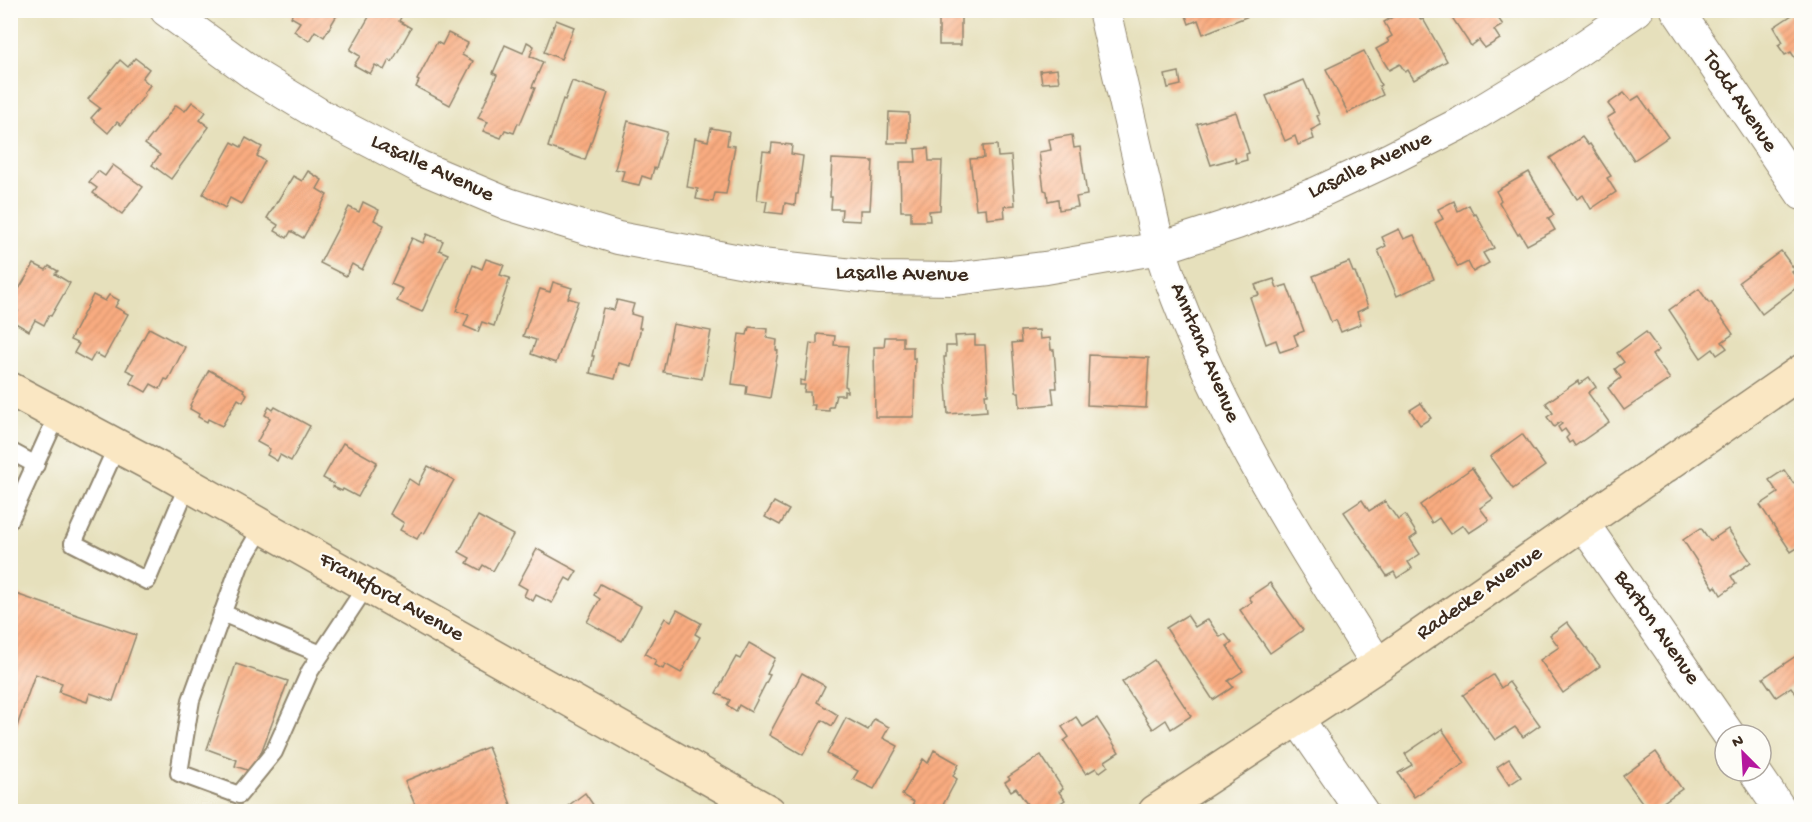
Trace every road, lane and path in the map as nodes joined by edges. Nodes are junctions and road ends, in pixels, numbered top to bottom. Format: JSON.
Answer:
{"nodes":[{"id":1,"x":166,"y":10,"type":"edge"},
{"id":2,"x":1104,"y":10,"type":"edge"},
{"id":3,"x":1637,"y":10,"type":"edge"},
{"id":4,"x":1677,"y":10,"type":"edge"},
{"id":5,"x":1802,"y":194,"type":"edge"},
{"id":6,"x":1160,"y":248,"type":"junction"},
{"id":7,"x":1802,"y":371,"type":"edge"},
{"id":8,"x":10,"y":389,"type":"edge"},
{"id":9,"x":58,"y":414,"type":"junction"},
{"id":10,"x":117,"y":446,"type":"junction"},
{"id":11,"x":10,"y":451,"type":"edge"},
{"id":12,"x":36,"y":465,"type":"junction"},
{"id":13,"x":188,"y":484,"type":"junction"},
{"id":14,"x":10,"y":519,"type":"edge"},
{"id":15,"x":1582,"y":522,"type":"junction"},
{"id":16,"x":263,"y":526,"type":"junction"},
{"id":17,"x":367,"y":585,"type":"junction"},
{"id":18,"x":222,"y":613,"type":"junction"},
{"id":19,"x":321,"y":654,"type":"junction"},
{"id":20,"x":1378,"y":665,"type":"junction"},
{"id":21,"x":1297,"y":718,"type":"junction"},
{"id":22,"x":1721,"y":723,"type":"edge"},
{"id":23,"x":1762,"y":783,"type":"edge"},
{"id":24,"x":769,"y":812,"type":"edge"},
{"id":25,"x":1155,"y":812,"type":"edge"},
{"id":26,"x":1362,"y":812,"type":"edge"},
{"id":27,"x":1782,"y":812,"type":"edge"}],
"edges":[{"from":1,"to":6,"type":"street","name":"Lasalle Avenue"},
{"from":2,"to":6,"type":"street","name":"Anntana Avenue"},
{"from":3,"to":6,"type":"street","name":"Lasalle Avenue"},
{"from":4,"to":5,"type":"street","name":"Todd Avenue"},
{"from":6,"to":20,"type":"street","name":"Anntana Avenue"},
{"from":7,"to":15,"type":"street","name":"Radecke Avenue"},
{"from":8,"to":9,"type":"street","name":"Frankford Avenue"},
{"from":9,"to":10,"type":"street","name":"Frankford Avenue"},
{"from":9,"to":12,"type":"lane"},
{"from":10,"to":13,"type":"street","name":"Frankford Avenue"},
{"from":10,"to":13,"type":"lane"},
{"from":11,"to":12,"type":"lane"},
{"from":12,"to":14,"type":"lane"},
{"from":13,"to":16,"type":"street","name":"Frankford Avenue"},
{"from":15,"to":20,"type":"street","name":"Radecke Avenue"},
{"from":15,"to":22,"type":"street","name":"Barton Avenue"},
{"from":16,"to":17,"type":"street","name":"Frankford Avenue"},
{"from":16,"to":18,"type":"lane"},
{"from":17,"to":19,"type":"lane"},
{"from":17,"to":24,"type":"street","name":"Frankford Avenue"},
{"from":18,"to":19,"type":"lane"},
{"from":18,"to":19,"type":"lane"},
{"from":20,"to":21,"type":"street","name":"Radecke Avenue"},
{"from":21,"to":25,"type":"street","name":"Radecke Avenue"},
{"from":21,"to":26,"type":"street"},
{"from":23,"to":27,"type":"street"}]}
